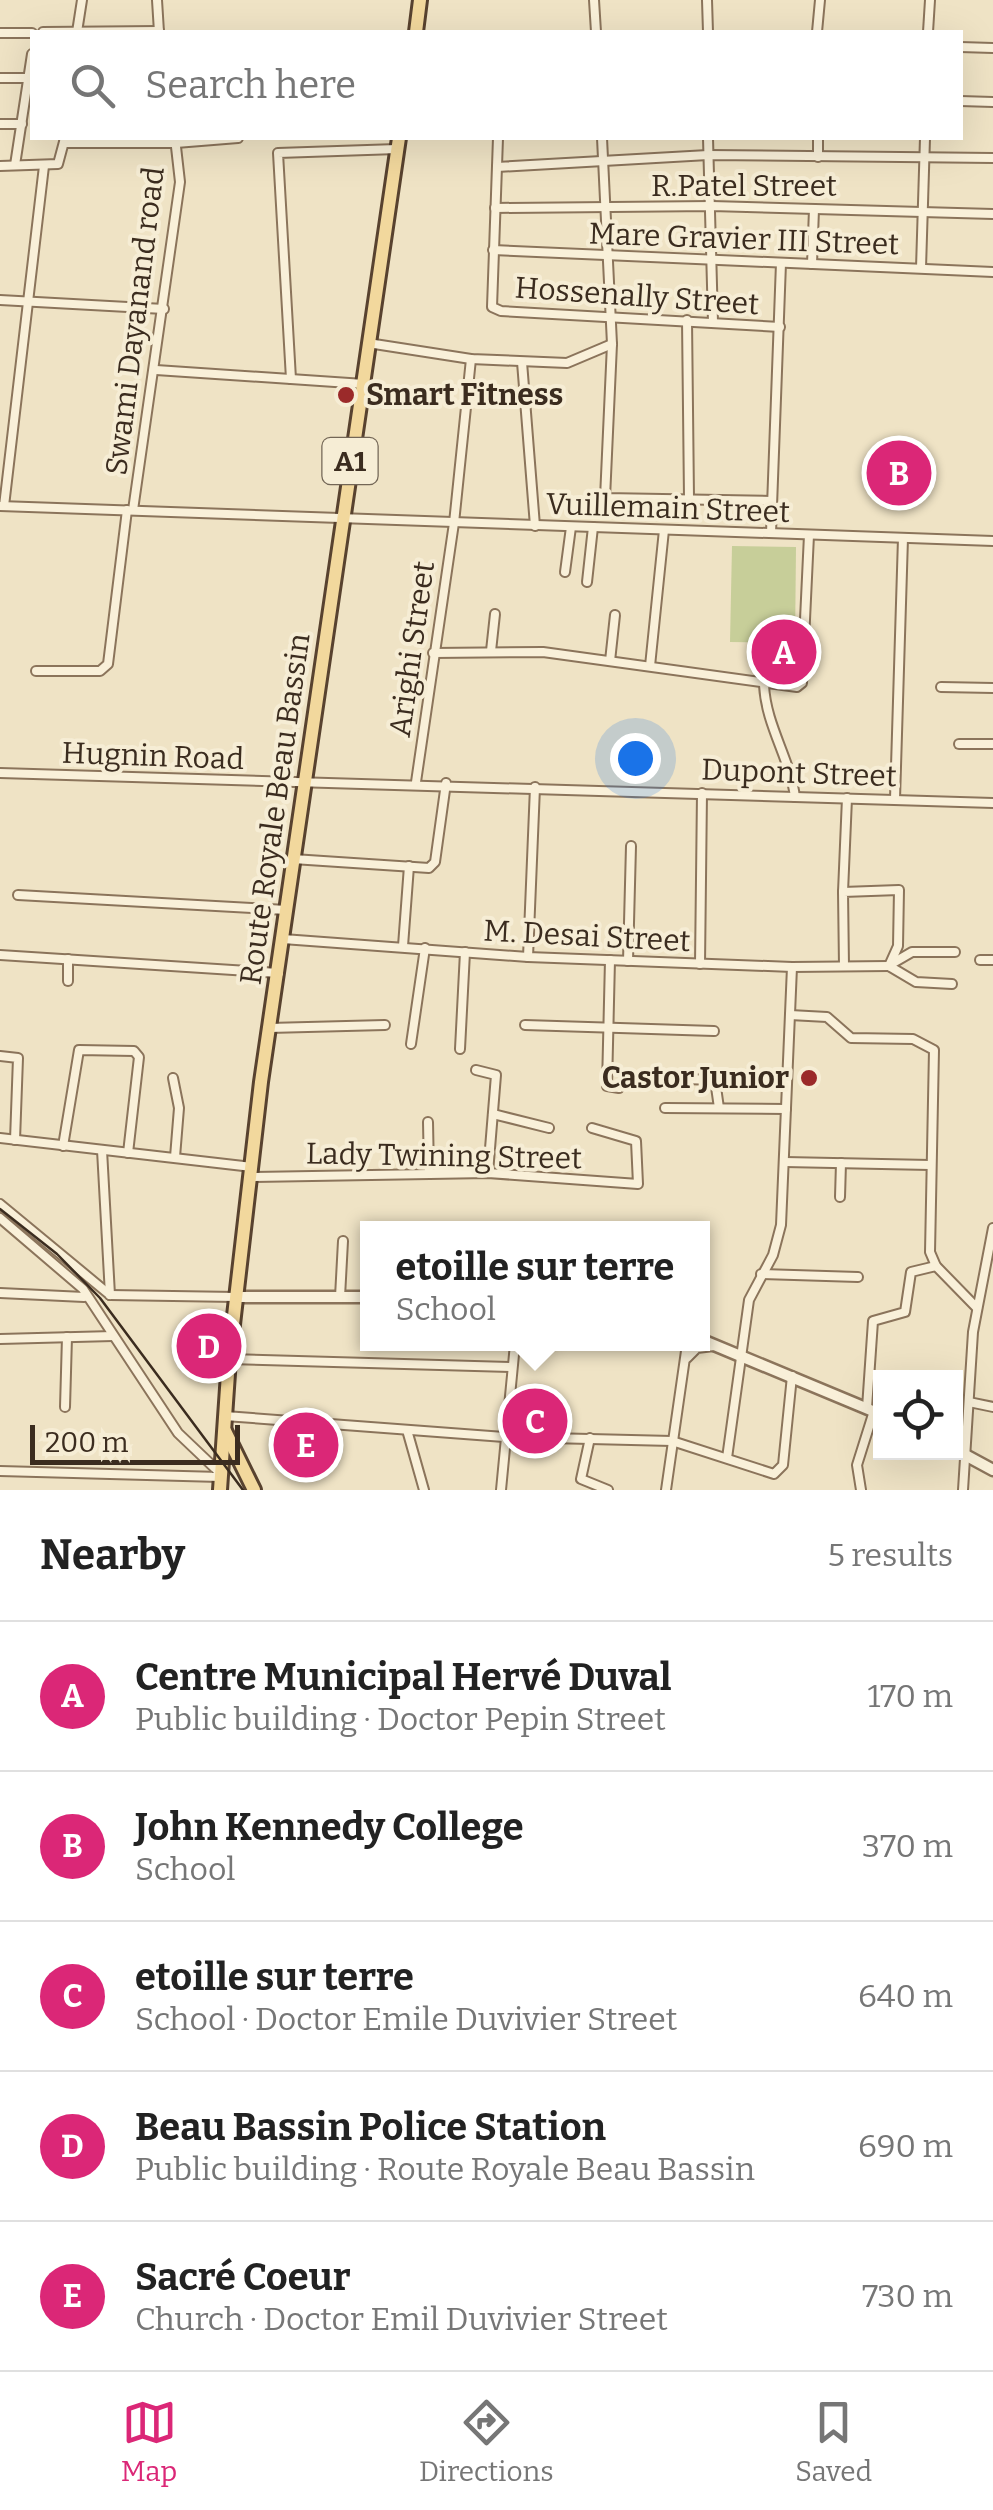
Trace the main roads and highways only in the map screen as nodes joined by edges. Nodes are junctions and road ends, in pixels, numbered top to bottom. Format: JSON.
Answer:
{"nodes":[{"id":1,"x":420,"y":0,"type":"edge"},
{"id":2,"x":416,"y":30,"type":"edge"},
{"id":3,"x":398,"y":143,"type":"edge"},
{"id":4,"x":224,"y":1423,"type":"junction"},
{"id":5,"x":220,"y":1482,"type":"edge"},
{"id":6,"x":254,"y":1490,"type":"edge"}],
"edges":[{"from":1,"to":2,"type":"main road"},
{"from":3,"to":4,"type":"main road","name":"Route Royale Beau Bassin","number":"A1"},
{"from":4,"to":5,"type":"main road","name":"Route Royale Beau Bassin","number":"A1"},
{"from":4,"to":6,"type":"main road"}]}
